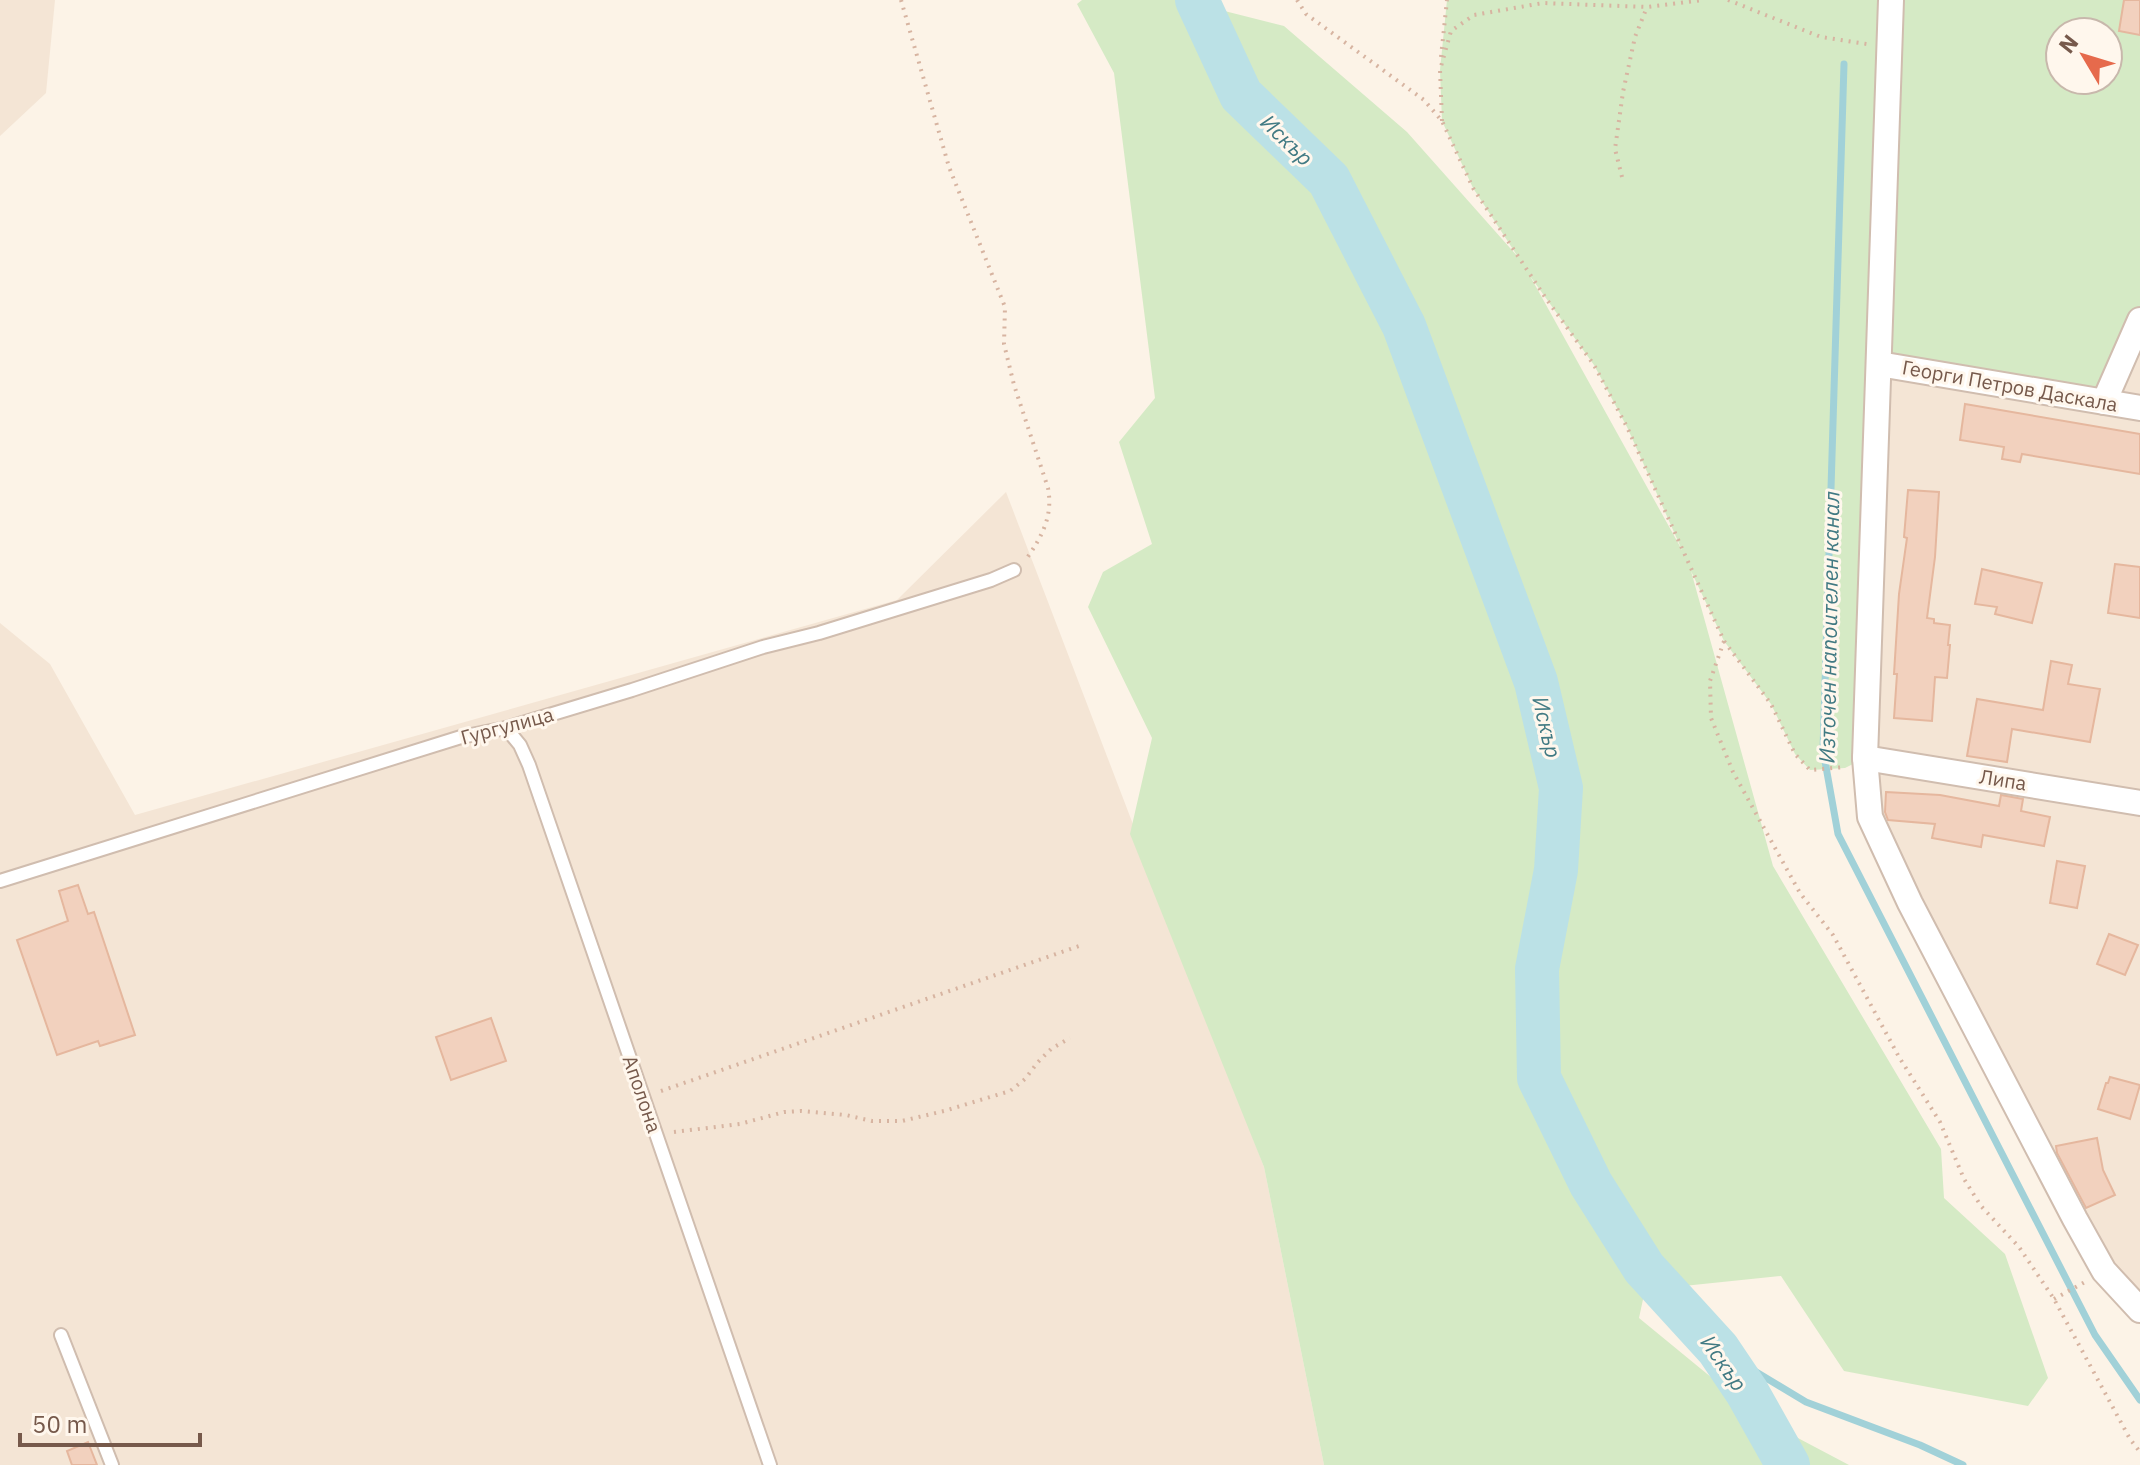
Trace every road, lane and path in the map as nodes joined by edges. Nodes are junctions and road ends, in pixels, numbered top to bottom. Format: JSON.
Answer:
{"nodes":[{"id":1,"x":901,"y":0,"type":"edge"},
{"id":2,"x":1297,"y":0,"type":"edge"},
{"id":3,"x":1447,"y":0,"type":"edge"},
{"id":4,"x":1702,"y":0,"type":"edge"},
{"id":5,"x":1728,"y":0,"type":"edge"},
{"id":6,"x":1891,"y":0,"type":"edge"},
{"id":7,"x":1647,"y":7,"type":"junction"},
{"id":8,"x":1889,"y":46,"type":"junction"},
{"id":9,"x":1440,"y":70,"type":"junction"},
{"id":10,"x":1442,"y":121,"type":"junction"},
{"id":11,"x":1622,"y":177,"type":"dead end"},
{"id":12,"x":2140,"y":320,"type":"edge"},
{"id":13,"x":1879,"y":364,"type":"junction"},
{"id":14,"x":2104,"y":402,"type":"junction"},
{"id":15,"x":2140,"y":408,"type":"edge"},
{"id":16,"x":1014,"y":570,"type":"joint"},
{"id":17,"x":1724,"y":641,"type":"junction"},
{"id":18,"x":506,"y":728,"type":"junction"},
{"id":19,"x":1855,"y":763,"type":"junction"},
{"id":20,"x":2140,"y":803,"type":"edge"},
{"id":21,"x":0,"y":881,"type":"edge"},
{"id":22,"x":1082,"y":945,"type":"dead end"},
{"id":23,"x":1070,"y":1038,"type":"dead end"},
{"id":24,"x":644,"y":1097,"type":"junction"},
{"id":25,"x":656,"y":1134,"type":"junction"},
{"id":26,"x":2088,"y":1280,"type":"dead end"},
{"id":27,"x":2054,"y":1299,"type":"junction"},
{"id":28,"x":2140,"y":1310,"type":"edge"},
{"id":29,"x":61,"y":1335,"type":"dead end"},
{"id":30,"x":2140,"y":1452,"type":"edge"},
{"id":31,"x":112,"y":1465,"type":"edge"},
{"id":32,"x":770,"y":1465,"type":"edge"}],
"edges":[{"from":1,"to":16,"type":"path"},
{"from":2,"to":10,"type":"path"},
{"from":3,"to":9,"type":"path"},
{"from":4,"to":7,"type":"path"},
{"from":5,"to":8,"type":"path"},
{"from":6,"to":8,"type":"street"},
{"from":7,"to":9,"type":"path"},
{"from":7,"to":11,"type":"path"},
{"from":8,"to":13,"type":"street"},
{"from":9,"to":10,"type":"path"},
{"from":10,"to":17,"type":"path"},
{"from":12,"to":14,"type":"street"},
{"from":13,"to":14,"type":"street","name":"Георги Петров Даскала"},
{"from":13,"to":19,"type":"street"},
{"from":14,"to":15,"type":"street","name":"Георги Петров Даскала"},
{"from":16,"to":18,"type":"lane","name":"Гургулица"},
{"from":17,"to":19,"type":"path"},
{"from":17,"to":27,"type":"path"},
{"from":18,"to":21,"type":"lane","name":"Гургулица"},
{"from":18,"to":24,"type":"lane","name":"Аполона"},
{"from":19,"to":20,"type":"street","name":"Липа"},
{"from":19,"to":28,"type":"street"},
{"from":22,"to":24,"type":"path"},
{"from":23,"to":25,"type":"path"},
{"from":24,"to":25,"type":"lane","name":"Аполона"},
{"from":25,"to":32,"type":"lane","name":"Аполона"},
{"from":26,"to":27,"type":"path"},
{"from":27,"to":30,"type":"path"},
{"from":29,"to":31,"type":"lane"}]}
